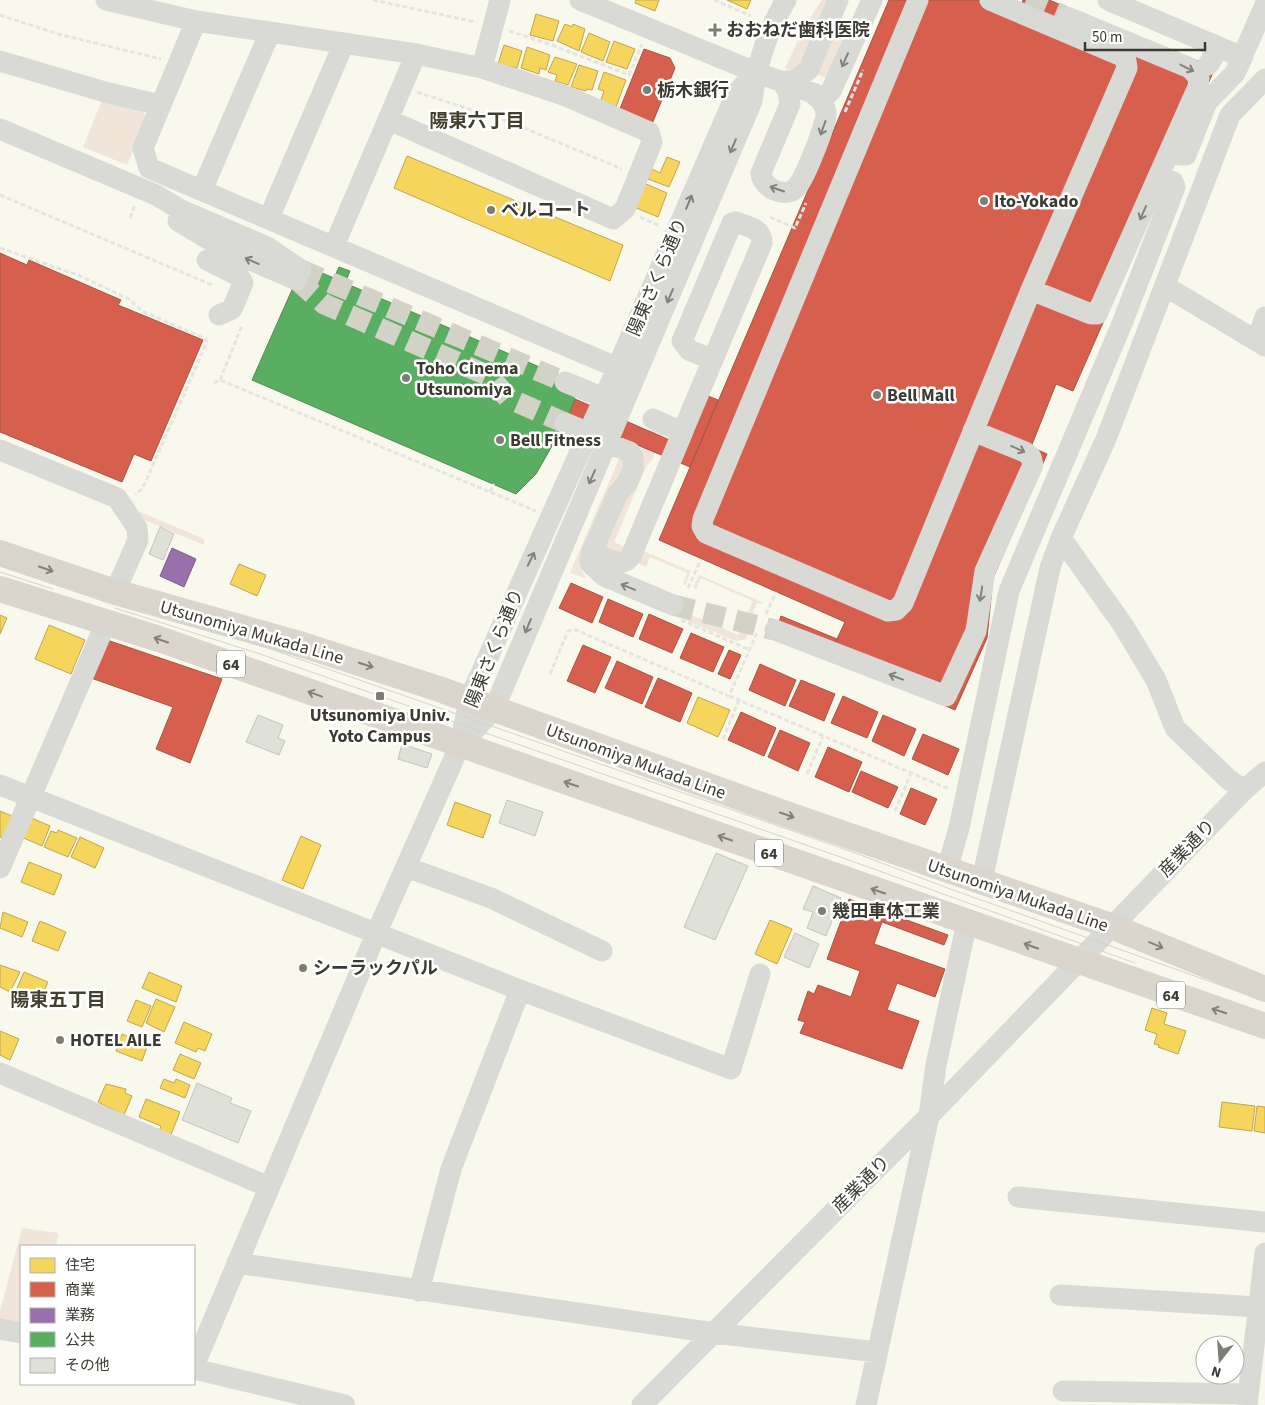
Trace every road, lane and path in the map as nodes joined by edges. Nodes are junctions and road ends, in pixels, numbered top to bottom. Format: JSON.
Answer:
{"nodes":[{"id":1,"x":106,"y":0,"type":"edge"},
{"id":2,"x":373,"y":0,"type":"edge"},
{"id":3,"x":500,"y":0,"type":"edge"},
{"id":4,"x":580,"y":0,"type":"edge"},
{"id":5,"x":714,"y":0,"type":"edge"},
{"id":6,"x":786,"y":0,"type":"edge"},
{"id":7,"x":838,"y":0,"type":"edge"},
{"id":8,"x":872,"y":0,"type":"edge"},
{"id":9,"x":918,"y":0,"type":"edge"},
{"id":10,"x":990,"y":0,"type":"edge"},
{"id":11,"x":1108,"y":0,"type":"edge"},
{"id":12,"x":1265,"y":5,"type":"edge"},
{"id":13,"x":1134,"y":11,"type":"junction"},
{"id":14,"x":0,"y":15,"type":"edge"},
{"id":15,"x":1062,"y":15,"type":"tunnel mouth"},
{"id":16,"x":751,"y":16,"type":"dead end"},
{"id":17,"x":196,"y":21,"type":"junction"},
{"id":18,"x":493,"y":27,"type":"junction"},
{"id":19,"x":270,"y":32,"type":"junction"},
{"id":20,"x":643,"y":40,"type":"dead end"},
{"id":21,"x":344,"y":43,"type":"junction"},
{"id":22,"x":1130,"y":43,"type":"junction"},
{"id":23,"x":1209,"y":43,"type":"junction"},
{"id":24,"x":416,"y":54,"type":"junction"},
{"id":25,"x":1243,"y":56,"type":"junction"},
{"id":26,"x":164,"y":59,"type":"dead end"},
{"id":27,"x":0,"y":61,"type":"edge"},
{"id":28,"x":1208,"y":65,"type":"dead end"},
{"id":29,"x":482,"y":68,"type":"junction"},
{"id":30,"x":755,"y":72,"type":"junction"},
{"id":31,"x":780,"y":81,"type":"junction"},
{"id":32,"x":402,"y":88,"type":"junction"},
{"id":33,"x":1261,"y":89,"type":"edge"},
{"id":34,"x":814,"y":95,"type":"junction"},
{"id":35,"x":160,"y":105,"type":"junction"},
{"id":36,"x":389,"y":120,"type":"junction"},
{"id":37,"x":0,"y":129,"type":"edge"},
{"id":38,"x":0,"y":140,"type":"edge"},
{"id":39,"x":1180,"y":155,"type":"dead end"},
{"id":40,"x":638,"y":176,"type":"junction"},
{"id":41,"x":1166,"y":179,"type":"dead end"},
{"id":42,"x":202,"y":190,"type":"junction"},
{"id":43,"x":0,"y":195,"type":"edge"},
{"id":44,"x":624,"y":209,"type":"junction"},
{"id":45,"x":269,"y":218,"type":"junction"},
{"id":46,"x":662,"y":227,"type":"dead end"},
{"id":47,"x":334,"y":246,"type":"junction"},
{"id":48,"x":0,"y":248,"type":"edge"},
{"id":49,"x":208,"y":260,"type":"dead end"},
{"id":50,"x":214,"y":286,"type":"dead end"},
{"id":51,"x":1165,"y":286,"type":"junction"},
{"id":52,"x":1031,"y":290,"type":"junction"},
{"id":53,"x":219,"y":315,"type":"dead end"},
{"id":54,"x":1265,"y":317,"type":"edge"},
{"id":55,"x":244,"y":321,"type":"dead end"},
{"id":56,"x":1261,"y":343,"type":"edge"},
{"id":57,"x":713,"y":360,"type":"junction"},
{"id":58,"x":618,"y":368,"type":"junction"},
{"id":59,"x":220,"y":380,"type":"junction"},
{"id":60,"x":565,"y":382,"type":"tunnel mouth"},
{"id":61,"x":214,"y":383,"type":"dead end"},
{"id":62,"x":614,"y":403,"type":"junction"},
{"id":63,"x":653,"y":419,"type":"junction"},
{"id":64,"x":565,"y":423,"type":"tunnel mouth"},
{"id":65,"x":974,"y":430,"type":"junction"},
{"id":66,"x":681,"y":431,"type":"junction"},
{"id":67,"x":598,"y":438,"type":"junction"},
{"id":68,"x":0,"y":450,"type":"edge"},
{"id":69,"x":494,"y":484,"type":"dead end"},
{"id":70,"x":490,"y":492,"type":"junction"},
{"id":71,"x":130,"y":498,"type":"dead end"},
{"id":72,"x":536,"y":511,"type":"dead end"},
{"id":73,"x":629,"y":525,"type":"dead end"},
{"id":74,"x":1061,"y":538,"type":"junction"},
{"id":75,"x":595,"y":545,"type":"junction"},
{"id":76,"x":0,"y":553,"type":"edge"},
{"id":77,"x":701,"y":559,"type":"dead end"},
{"id":78,"x":688,"y":588,"type":"dead end"},
{"id":79,"x":0,"y":589,"type":"edge"},
{"id":80,"x":116,"y":592,"type":"junction"},
{"id":81,"x":776,"y":592,"type":"dead end"},
{"id":82,"x":673,"y":605,"type":"tunnel mouth"},
{"id":83,"x":105,"y":620,"type":"junction"},
{"id":84,"x":767,"y":624,"type":"junction"},
{"id":85,"x":550,"y":674,"type":"dead end"},
{"id":86,"x":729,"y":696,"type":"junction"},
{"id":87,"x":469,"y":700,"type":"junction"},
{"id":88,"x":739,"y":700,"type":"junction"},
{"id":89,"x":494,"y":709,"type":"junction"},
{"id":90,"x":823,"y":736,"type":"junction"},
{"id":91,"x":723,"y":739,"type":"dead end"},
{"id":92,"x":460,"y":745,"type":"junction"},
{"id":93,"x":1265,"y":772,"type":"edge"},
{"id":94,"x":911,"y":773,"type":"junction"},
{"id":95,"x":807,"y":774,"type":"dead end"},
{"id":96,"x":0,"y":785,"type":"edge"},
{"id":97,"x":949,"y":789,"type":"dead end"},
{"id":98,"x":1244,"y":790,"type":"junction"},
{"id":99,"x":30,"y":797,"type":"junction"},
{"id":100,"x":895,"y":811,"type":"dead end"},
{"id":101,"x":406,"y":866,"type":"junction"},
{"id":102,"x":0,"y":868,"type":"edge"},
{"id":103,"x":947,"y":870,"type":"junction"},
{"id":104,"x":980,"y":881,"type":"junction"},
{"id":105,"x":967,"y":922,"type":"junction"},
{"id":106,"x":1111,"y":926,"type":"junction"},
{"id":107,"x":376,"y":934,"type":"junction"},
{"id":108,"x":602,"y":951,"type":"dead end"},
{"id":109,"x":1077,"y":961,"type":"junction"},
{"id":110,"x":760,"y":974,"type":"dead end"},
{"id":111,"x":520,"y":990,"type":"junction"},
{"id":112,"x":1265,"y":990,"type":"edge"},
{"id":113,"x":1265,"y":1026,"type":"edge"},
{"id":114,"x":0,"y":1073,"type":"edge"},
{"id":115,"x":929,"y":1116,"type":"junction"},
{"id":116,"x":269,"y":1187,"type":"junction"},
{"id":117,"x":1018,"y":1197,"type":"dead end"},
{"id":118,"x":1265,"y":1222,"type":"edge"},
{"id":119,"x":1264,"y":1258,"type":"edge"},
{"id":120,"x":237,"y":1263,"type":"junction"},
{"id":121,"x":419,"y":1292,"type":"junction"},
{"id":122,"x":1060,"y":1295,"type":"dead end"},
{"id":123,"x":1258,"y":1307,"type":"junction"},
{"id":124,"x":0,"y":1329,"type":"edge"},
{"id":125,"x":20,"y":1333,"type":"edge"},
{"id":126,"x":714,"y":1333,"type":"junction"},
{"id":127,"x":877,"y":1352,"type":"junction"},
{"id":128,"x":195,"y":1366,"type":"edge"},
{"id":129,"x":195,"y":1368,"type":"edge"},
{"id":130,"x":1063,"y":1391,"type":"dead end"},
{"id":131,"x":1247,"y":1400,"type":"edge"},
{"id":132,"x":345,"y":1405,"type":"edge"},
{"id":133,"x":642,"y":1405,"type":"edge"},
{"id":134,"x":866,"y":1405,"type":"edge"}],
"edges":[{"from":1,"to":17,"type":"street"},
{"from":2,"to":18,"type":"path"},
{"from":3,"to":18,"type":"street"},
{"from":4,"to":30,"type":"street"},
{"from":5,"to":16,"type":"path"},
{"from":6,"to":30,"type":"street","name":"陽東さくら通り"},
{"from":7,"to":31,"type":"street"},
{"from":8,"to":34,"type":"street","one_way":true},
{"from":9,"to":65,"type":"street"},
{"from":10,"to":52,"type":"street"},
{"from":11,"to":13,"type":"street"},
{"from":12,"to":25,"type":"street"},
{"from":13,"to":22,"type":"street"},
{"from":13,"to":23,"type":"street"},
{"from":14,"to":26,"type":"path"},
{"from":15,"to":22,"type":"street"},
{"from":17,"to":19,"type":"street"},
{"from":17,"to":35,"type":"street"},
{"from":18,"to":20,"type":"path"},
{"from":18,"to":29,"type":"street"},
{"from":19,"to":21,"type":"street"},
{"from":19,"to":42,"type":"street"},
{"from":21,"to":24,"type":"street"},
{"from":21,"to":45,"type":"street"},
{"from":22,"to":52,"type":"street","one_way":true},
{"from":23,"to":25,"type":"street"},
{"from":23,"to":28,"type":"street"},
{"from":24,"to":29,"type":"street"},
{"from":24,"to":32,"type":"street"},
{"from":25,"to":39,"type":"street"},
{"from":27,"to":35,"type":"street"},
{"from":29,"to":40,"type":"street"},
{"from":30,"to":31,"type":"street"},
{"from":58,"to":30,"type":"street","name":"陽東さくら通り","one_way":true},
{"from":30,"to":62,"type":"street","name":"陽東さくら通り","one_way":true},
{"from":31,"to":34,"type":"street"},
{"from":34,"to":31,"type":"street","one_way":true},
{"from":32,"to":36,"type":"street"},
{"from":32,"to":40,"type":"path"},
{"from":33,"to":51,"type":"street"},
{"from":35,"to":42,"type":"street"},
{"from":36,"to":44,"type":"street"},
{"from":36,"to":47,"type":"street"},
{"from":37,"to":38,"type":"street","one_way":true},
{"from":40,"to":44,"type":"street"},
{"from":41,"to":103,"type":"street"},
{"from":42,"to":45,"type":"street"},
{"from":43,"to":50,"type":"path"},
{"from":44,"to":46,"type":"path"},
{"from":45,"to":47,"type":"street"},
{"from":47,"to":58,"type":"street"},
{"from":48,"to":71,"type":"path"},
{"from":49,"to":53,"type":"street"},
{"from":51,"to":56,"type":"street"},
{"from":51,"to":74,"type":"street"},
{"from":52,"to":65,"type":"street"},
{"from":54,"to":56,"type":"street"},
{"from":55,"to":59,"type":"path"},
{"from":57,"to":57,"type":"street"},
{"from":57,"to":66,"type":"street"},
{"from":58,"to":62,"type":"street","name":"陽東さくら通り"},
{"from":59,"to":61,"type":"path"},
{"from":59,"to":70,"type":"path"},
{"from":60,"to":62,"type":"street"},
{"from":62,"to":63,"type":"street"},
{"from":62,"to":67,"type":"street","name":"陽東さくら通り"},
{"from":63,"to":66,"type":"street"},
{"from":63,"to":73,"type":"street"},
{"from":64,"to":67,"type":"street"},
{"from":65,"to":84,"type":"street","one_way":true},
{"from":66,"to":75,"type":"street"},
{"from":67,"to":75,"type":"street"},
{"from":87,"to":67,"type":"street","name":"陽東さくら通り","one_way":true},
{"from":67,"to":89,"type":"street","name":"陽東さくら通り","one_way":true},
{"from":68,"to":80,"type":"street"},
{"from":69,"to":70,"type":"path"},
{"from":70,"to":72,"type":"path"},
{"from":74,"to":98,"type":"street"},
{"from":74,"to":104,"type":"street"},
{"from":82,"to":75,"type":"street","one_way":true},
{"from":76,"to":80,"type":"main road","name":"Utsunomiya Mukada Line","number":"64","one_way":true},
{"from":77,"to":78,"type":"path"},
{"from":79,"to":83,"type":"main road","name":"Utsunomiya Mukada Line","number":"64"},
{"from":80,"to":87,"type":"main road","name":"Utsunomiya Mukada Line","number":"64","one_way":true},
{"from":81,"to":84,"type":"path"},
{"from":92,"to":83,"type":"main road","name":"Utsunomiya Mukada Line","number":"64","one_way":true},
{"from":83,"to":99,"type":"street"},
{"from":84,"to":86,"type":"path"},
{"from":85,"to":86,"type":"path"},
{"from":86,"to":88,"type":"path"},
{"from":87,"to":89,"type":"main road","name":"Utsunomiya Mukada Line","number":"64"},
{"from":87,"to":92,"type":"street","name":"陽東さくら通り"},
{"from":88,"to":90,"type":"path"},
{"from":88,"to":91,"type":"path"},
{"from":89,"to":92,"type":"street","name":"陽東さくら通り"},
{"from":89,"to":103,"type":"main road","name":"Utsunomiya Mukada Line","number":"64","one_way":true},
{"from":90,"to":94,"type":"path"},
{"from":90,"to":95,"type":"path"},
{"from":92,"to":101,"type":"street"},
{"from":105,"to":92,"type":"main road","name":"Utsunomiya Mukada Line","number":"64","one_way":true},
{"from":93,"to":98,"type":"street","name":"産業通り"},
{"from":94,"to":97,"type":"path"},
{"from":94,"to":100,"type":"path"},
{"from":96,"to":99,"type":"street"},
{"from":98,"to":106,"type":"street","name":"産業通り"},
{"from":99,"to":102,"type":"street"},
{"from":99,"to":107,"type":"street"},
{"from":101,"to":107,"type":"street"},
{"from":101,"to":108,"type":"street"},
{"from":103,"to":104,"type":"main road","name":"Utsunomiya Mukada Line","number":"64"},
{"from":104,"to":106,"type":"main road","name":"Utsunomiya Mukada Line","number":"64"},
{"from":109,"to":105,"type":"main road","name":"Utsunomiya Mukada Line","number":"64","one_way":true},
{"from":105,"to":115,"type":"street"},
{"from":106,"to":109,"type":"street","name":"産業通り"},
{"from":106,"to":112,"type":"main road","name":"Utsunomiya Mukada Line","number":"64","one_way":true},
{"from":107,"to":111,"type":"street"},
{"from":107,"to":116,"type":"street"},
{"from":113,"to":109,"type":"main road","name":"Utsunomiya Mukada Line","number":"64","one_way":true},
{"from":109,"to":115,"type":"street","name":"産業通り"},
{"from":110,"to":111,"type":"street"},
{"from":111,"to":121,"type":"street"},
{"from":114,"to":116,"type":"street"},
{"from":115,"to":126,"type":"street","name":"産業通り"},
{"from":115,"to":127,"type":"street"},
{"from":116,"to":120,"type":"street"},
{"from":117,"to":118,"type":"street"},
{"from":119,"to":123,"type":"street"},
{"from":120,"to":121,"type":"street"},
{"from":120,"to":128,"type":"street"},
{"from":121,"to":126,"type":"street"},
{"from":122,"to":123,"type":"street"},
{"from":123,"to":131,"type":"street"},
{"from":124,"to":125,"type":"street"},
{"from":126,"to":127,"type":"street"},
{"from":126,"to":133,"type":"street","name":"産業通り"},
{"from":127,"to":134,"type":"street"},
{"from":129,"to":132,"type":"street"},
{"from":130,"to":131,"type":"street"}]}
